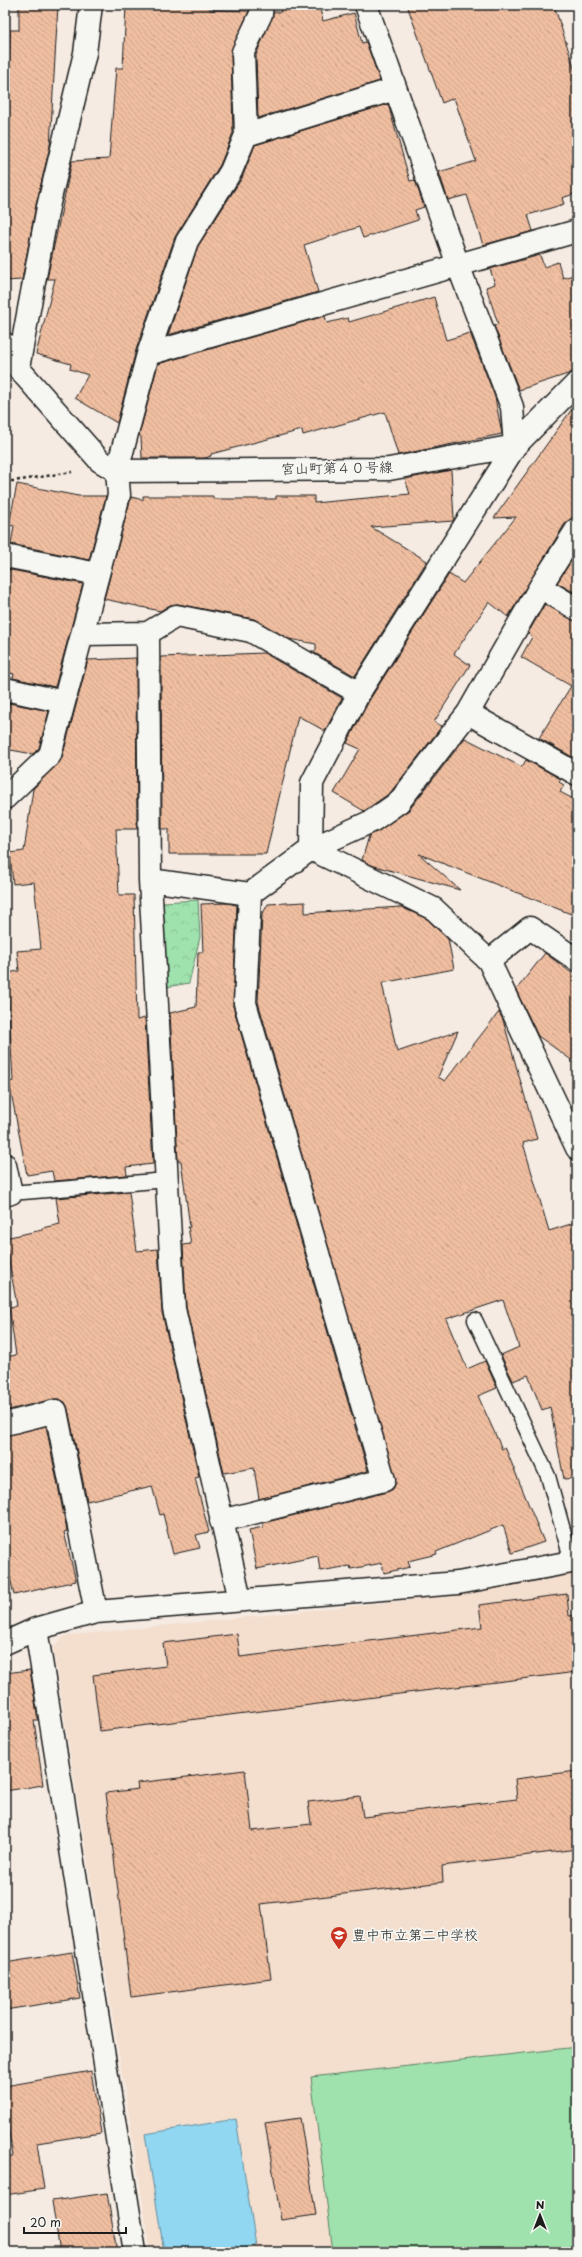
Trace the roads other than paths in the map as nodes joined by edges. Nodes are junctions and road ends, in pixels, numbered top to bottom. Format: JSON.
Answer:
{"nodes":[{"id":1,"x":91,"y":5,"type":"edge"},
{"id":2,"x":262,"y":5,"type":"edge"},
{"id":3,"x":366,"y":5,"type":"edge"},
{"id":4,"x":395,"y":90,"type":"junction"},
{"id":5,"x":246,"y":134,"type":"junction"},
{"id":6,"x":577,"y":231,"type":"edge"},
{"id":7,"x":458,"y":265,"type":"junction"},
{"id":8,"x":5,"y":344,"type":"edge"},
{"id":9,"x":148,"y":354,"type":"junction"},
{"id":10,"x":18,"y":368,"type":"junction"},
{"id":11,"x":577,"y":383,"type":"edge"},
{"id":12,"x":516,"y":446,"type":"junction"},
{"id":13,"x":117,"y":471,"type":"junction"},
{"id":14,"x":577,"y":529,"type":"edge"},
{"id":15,"x":5,"y":556,"type":"edge"},
{"id":16,"x":98,"y":574,"type":"junction"},
{"id":17,"x":540,"y":587,"type":"junction"},
{"id":18,"x":577,"y":609,"type":"edge"},
{"id":19,"x":148,"y":633,"type":"junction"},
{"id":20,"x":82,"y":634,"type":"junction"},
{"id":21,"x":5,"y":689,"type":"edge"},
{"id":22,"x":359,"y":693,"type":"junction"},
{"id":23,"x":64,"y":702,"type":"junction"},
{"id":24,"x":468,"y":713,"type":"junction"},
{"id":25,"x":577,"y":774,"type":"edge"},
{"id":26,"x":5,"y":798,"type":"edge"},
{"id":27,"x":311,"y":849,"type":"junction"},
{"id":28,"x":150,"y":880,"type":"junction"},
{"id":29,"x":250,"y":894,"type":"junction"},
{"id":30,"x":577,"y":960,"type":"edge"},
{"id":31,"x":490,"y":961,"type":"junction"},
{"id":32,"x":577,"y":1148,"type":"edge"},
{"id":33,"x":5,"y":1165,"type":"edge"},
{"id":34,"x":167,"y":1180,"type":"junction"},
{"id":35,"x":8,"y":1194,"type":"edge"},
{"id":36,"x":475,"y":1320,"type":"dead end"},
{"id":37,"x":5,"y":1424,"type":"edge"},
{"id":38,"x":221,"y":1521,"type":"junction"},
{"id":39,"x":574,"y":1562,"type":"edge"},
{"id":40,"x":240,"y":1600,"type":"junction"},
{"id":41,"x":96,"y":1612,"type":"junction"},
{"id":42,"x":36,"y":1629,"type":"junction"},
{"id":43,"x":6,"y":1640,"type":"edge"},
{"id":44,"x":135,"y":2252,"type":"edge"}],
"edges":[{"from":1,"to":10,"type":"street"},
{"from":2,"to":5,"type":"street"},
{"from":3,"to":4,"type":"street"},
{"from":4,"to":5,"type":"street"},
{"from":4,"to":7,"type":"street"},
{"from":5,"to":9,"type":"street"},
{"from":6,"to":7,"type":"street"},
{"from":7,"to":9,"type":"street"},
{"from":7,"to":12,"type":"street"},
{"from":8,"to":10,"type":"street"},
{"from":9,"to":13,"type":"street"},
{"from":10,"to":13,"type":"street"},
{"from":11,"to":12,"type":"street"},
{"from":12,"to":13,"type":"street","name":"宮山町第４０号線"},
{"from":12,"to":22,"type":"street"},
{"from":13,"to":16,"type":"street"},
{"from":14,"to":17,"type":"street"},
{"from":15,"to":16,"type":"street"},
{"from":16,"to":20,"type":"street"},
{"from":17,"to":18,"type":"street"},
{"from":17,"to":24,"type":"street"},
{"from":19,"to":20,"type":"street"},
{"from":19,"to":22,"type":"street"},
{"from":19,"to":28,"type":"street"},
{"from":20,"to":23,"type":"street"},
{"from":21,"to":23,"type":"street"},
{"from":22,"to":27,"type":"street"},
{"from":23,"to":26,"type":"street"},
{"from":24,"to":25,"type":"street"},
{"from":24,"to":27,"type":"street"},
{"from":27,"to":29,"type":"street"},
{"from":27,"to":31,"type":"street"},
{"from":28,"to":29,"type":"street"},
{"from":28,"to":34,"type":"street"},
{"from":29,"to":38,"type":"street"},
{"from":30,"to":31,"type":"street"},
{"from":31,"to":32,"type":"street"},
{"from":33,"to":35,"type":"street"},
{"from":34,"to":35,"type":"lane"},
{"from":34,"to":38,"type":"street"},
{"from":36,"to":39,"type":"lane"},
{"from":37,"to":41,"type":"street"},
{"from":38,"to":40,"type":"street"},
{"from":39,"to":40,"type":"street"},
{"from":40,"to":41,"type":"street"},
{"from":41,"to":42,"type":"street"},
{"from":42,"to":43,"type":"street"},
{"from":42,"to":44,"type":"street"}]}
